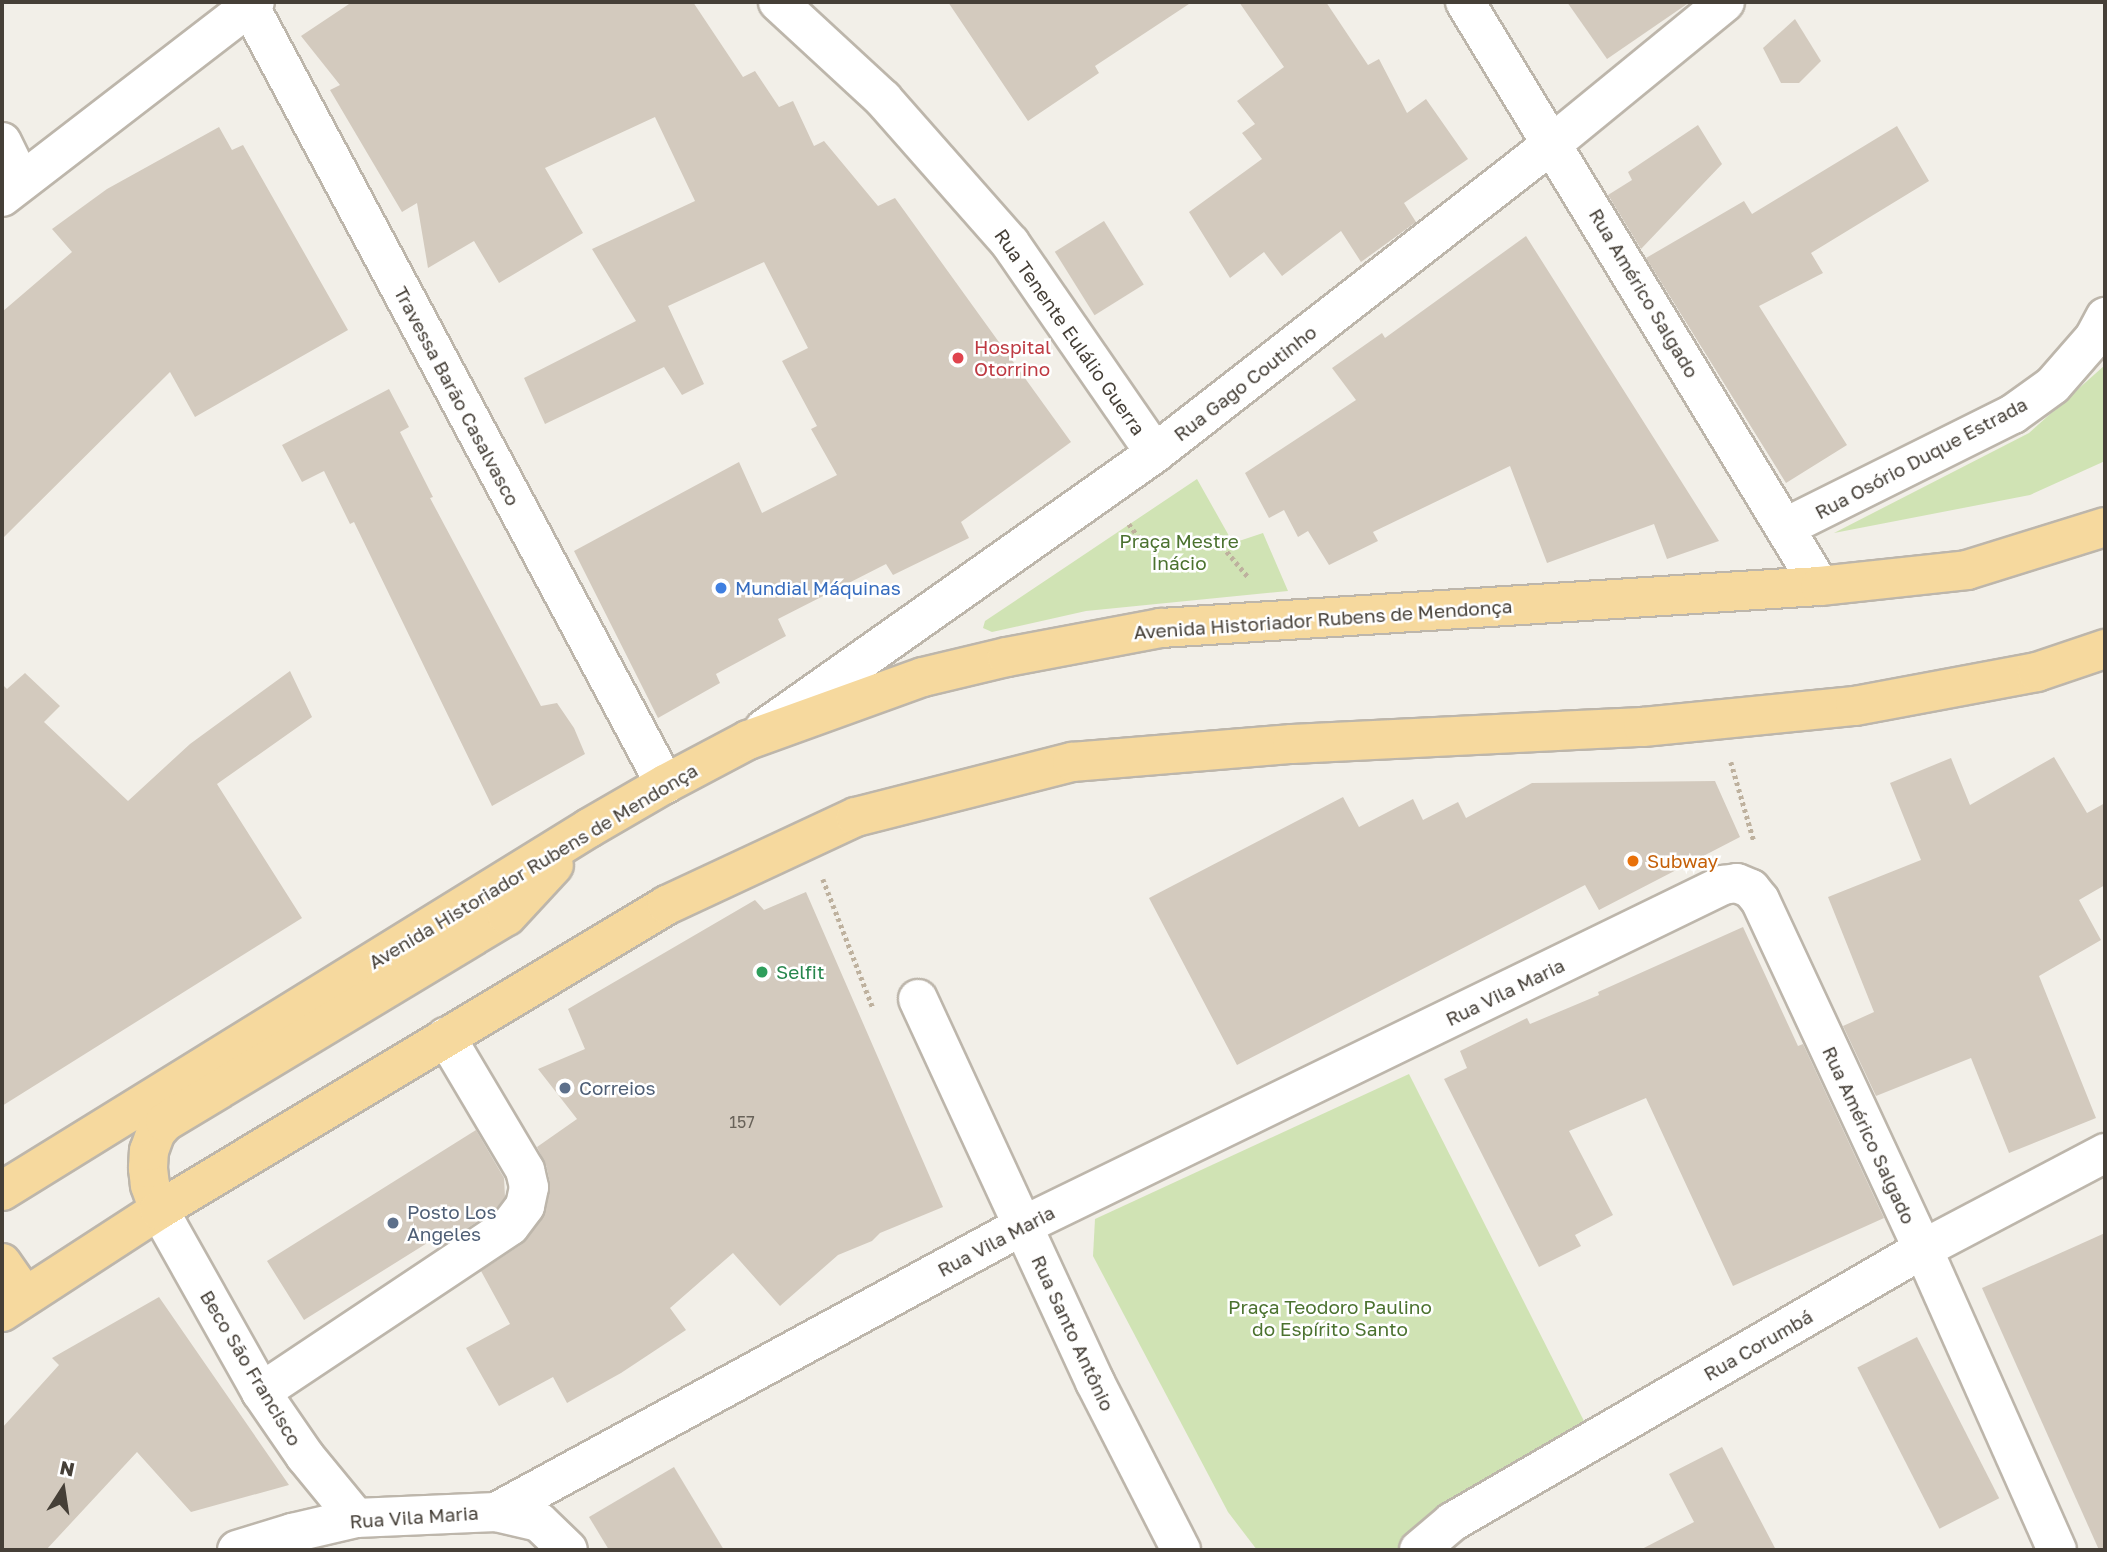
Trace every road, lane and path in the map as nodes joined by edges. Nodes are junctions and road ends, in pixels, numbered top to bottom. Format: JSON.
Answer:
{"nodes":[{"id":1,"x":778,"y":2,"type":"edge"},
{"id":2,"x":1465,"y":2,"type":"edge"},
{"id":3,"x":1725,"y":2,"type":"edge"},
{"id":4,"x":253,"y":4,"type":"edge"},
{"id":5,"x":2,"y":142,"type":"edge"},
{"id":6,"x":1553,"y":143,"type":"junction"},
{"id":7,"x":12,"y":189,"type":"edge"},
{"id":8,"x":2105,"y":317,"type":"edge"},
{"id":9,"x":1155,"y":453,"type":"junction"},
{"id":10,"x":1126,"y":520,"type":"dead end"},
{"id":11,"x":1786,"y":527,"type":"junction"},
{"id":12,"x":2105,"y":527,"type":"edge"},
{"id":13,"x":1218,"y":541,"type":"dead end"},
{"id":14,"x":1145,"y":546,"type":"dead end"},
{"id":15,"x":1254,"y":584,"type":"dead end"},
{"id":16,"x":1820,"y":586,"type":"junction"},
{"id":17,"x":2105,"y":649,"type":"edge"},
{"id":18,"x":1718,"y":719,"type":"junction"},
{"id":19,"x":748,"y":740,"type":"junction"},
{"id":20,"x":665,"y":784,"type":"junction"},
{"id":21,"x":589,"y":828,"type":"junction"},
{"id":22,"x":1745,"y":885,"type":"junction"},
{"id":23,"x":836,"y":913,"type":"dead end"},
{"id":24,"x":866,"y":993,"type":"dead end"},
{"id":25,"x":918,"y":999,"type":"dead end"},
{"id":26,"x":446,"y":1037,"type":"junction"},
{"id":27,"x":2105,"y":1153,"type":"edge"},
{"id":28,"x":2,"y":1191,"type":"edge"},
{"id":29,"x":159,"y":1210,"type":"junction"},
{"id":30,"x":1022,"y":1226,"type":"junction"},
{"id":31,"x":1923,"y":1249,"type":"junction"},
{"id":32,"x":2,"y":1263,"type":"edge"},
{"id":33,"x":13,"y":1304,"type":"edge"},
{"id":34,"x":261,"y":1392,"type":"junction"},
{"id":35,"x":496,"y":1512,"type":"junction"},
{"id":36,"x":356,"y":1518,"type":"junction"},
{"id":37,"x":237,"y":1550,"type":"edge"},
{"id":38,"x":568,"y":1550,"type":"edge"},
{"id":39,"x":1181,"y":1550,"type":"edge"},
{"id":40,"x":1419,"y":1550,"type":"edge"},
{"id":41,"x":2057,"y":1550,"type":"edge"}],
"edges":[{"from":1,"to":9,"type":"street","name":"Rua Tenente Eulálio Guerra"},
{"from":2,"to":6,"type":"street","name":"Rua Américo Salgado"},
{"from":3,"to":6,"type":"street","name":"Rua Gago Coutinho"},
{"from":4,"to":7,"type":"street"},
{"from":4,"to":20,"type":"street","name":"Travessa Barão Casalvasco"},
{"from":5,"to":7,"type":"street"},
{"from":6,"to":9,"type":"street","name":"Rua Gago Coutinho"},
{"from":6,"to":11,"type":"street","name":"Rua Américo Salgado"},
{"from":8,"to":11,"type":"street","name":"Rua Osório Duque Estrada"},
{"from":9,"to":19,"type":"street","name":"Rua Gago Coutinho"},
{"from":10,"to":14,"type":"path"},
{"from":11,"to":16,"type":"street","name":"Rua Américo Salgado"},
{"from":12,"to":16,"type":"main road","name":"Avenida Historiador Rubens de Mendonça"},
{"from":13,"to":15,"type":"path"},
{"from":16,"to":19,"type":"main road","name":"Avenida Historiador Rubens de Mendonça"},
{"from":17,"to":18,"type":"main road"},
{"from":18,"to":22,"type":"path"},
{"from":18,"to":26,"type":"main road"},
{"from":19,"to":20,"type":"main road","name":"Avenida Historiador Rubens de Mendonça"},
{"from":20,"to":21,"type":"main road","name":"Avenida Historiador Rubens de Mendonça"},
{"from":21,"to":28,"type":"main road","name":"Avenida Historiador Rubens de Mendonça"},
{"from":21,"to":29,"type":"main road"},
{"from":22,"to":30,"type":"street","name":"Rua Vila Maria"},
{"from":22,"to":31,"type":"street","name":"Rua Américo Salgado"},
{"from":23,"to":24,"type":"path"},
{"from":25,"to":30,"type":"street","name":"Rua Santo Antônio"},
{"from":26,"to":29,"type":"main road"},
{"from":26,"to":34,"type":"street"},
{"from":27,"to":31,"type":"street","name":"Rua Corumbá"},
{"from":29,"to":33,"type":"main road"},
{"from":29,"to":34,"type":"street","name":"Beco São Francisco"},
{"from":30,"to":35,"type":"street","name":"Rua Vila Maria"},
{"from":30,"to":39,"type":"street","name":"Rua Santo Antônio"},
{"from":31,"to":40,"type":"street","name":"Rua Corumbá"},
{"from":31,"to":41,"type":"street","name":"Rua Américo Salgado"},
{"from":32,"to":33,"type":"main road"},
{"from":34,"to":36,"type":"street","name":"Beco São Francisco"},
{"from":35,"to":36,"type":"street","name":"Rua Vila Maria"},
{"from":35,"to":38,"type":"street"},
{"from":36,"to":37,"type":"street","name":"Rua Vila Maria"}]}
